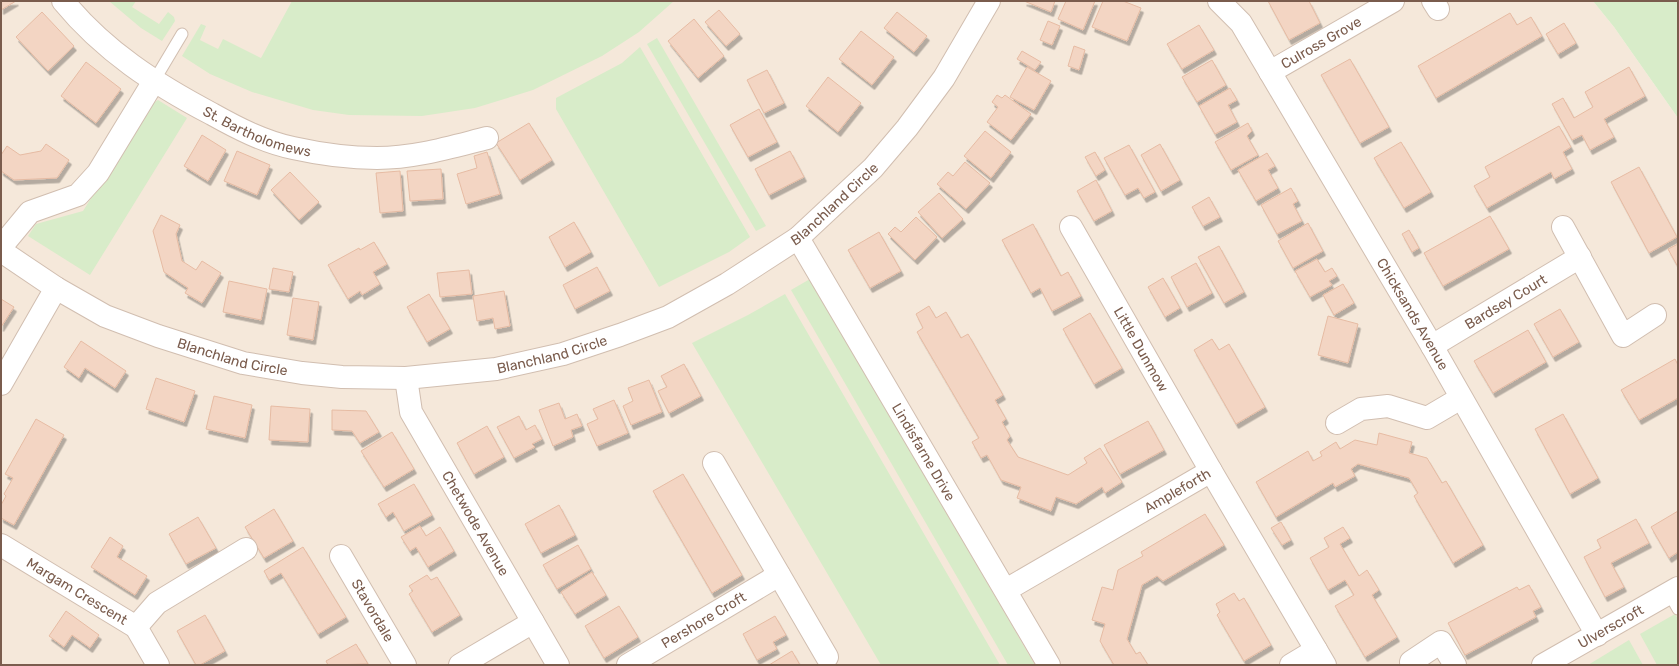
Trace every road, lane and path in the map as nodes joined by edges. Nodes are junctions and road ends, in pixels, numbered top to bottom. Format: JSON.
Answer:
{"nodes":[{"id":1,"x":63,"y":1,"type":"edge"},
{"id":2,"x":989,"y":1,"type":"edge"},
{"id":3,"x":1219,"y":1,"type":"edge"},
{"id":4,"x":1393,"y":1,"type":"edge"},
{"id":5,"x":182,"y":34,"type":"dead end"},
{"id":6,"x":1270,"y":72,"type":"junction"},
{"id":7,"x":154,"y":81,"type":"junction"},
{"id":8,"x":487,"y":138,"type":"dead end"},
{"id":9,"x":1071,"y":227,"type":"dead end"},
{"id":10,"x":1563,"y":227,"type":"dead end"},
{"id":11,"x":798,"y":238,"type":"junction"},
{"id":12,"x":1,"y":247,"type":"edge"},
{"id":13,"x":1,"y":251,"type":"edge"},
{"id":14,"x":1580,"y":257,"type":"junction"},
{"id":15,"x":56,"y":288,"type":"junction"},
{"id":16,"x":1655,"y":315,"type":"dead end"},
{"id":17,"x":1432,"y":346,"type":"junction"},
{"id":18,"x":406,"y":378,"type":"junction"},
{"id":19,"x":1,"y":384,"type":"edge"},
{"id":20,"x":1461,"y":398,"type":"junction"},
{"id":21,"x":1337,"y":423,"type":"dead end"},
{"id":22,"x":714,"y":464,"type":"dead end"},
{"id":23,"x":1211,"y":471,"type":"junction"},
{"id":24,"x":1,"y":544,"type":"edge"},
{"id":25,"x":246,"y":549,"type":"dead end"},
{"id":26,"x":341,"y":556,"type":"dead end"},
{"id":27,"x":779,"y":575,"type":"junction"},
{"id":28,"x":1006,"y":590,"type":"junction"},
{"id":29,"x":1675,"y":597,"type":"edge"},
{"id":30,"x":533,"y":622,"type":"junction"},
{"id":31,"x":136,"y":627,"type":"junction"},
{"id":32,"x":1597,"y":634,"type":"junction"},
{"id":33,"x":827,"y":657,"type":"dead end"},
{"id":34,"x":1321,"y":657,"type":"edge"},
{"id":35,"x":1411,"y":662,"type":"dead end"},
{"id":36,"x":158,"y":665,"type":"edge"},
{"id":37,"x":405,"y":665,"type":"edge"},
{"id":38,"x":460,"y":665,"type":"edge"},
{"id":39,"x":558,"y":665,"type":"edge"},
{"id":40,"x":628,"y":665,"type":"edge"},
{"id":41,"x":1049,"y":665,"type":"edge"},
{"id":42,"x":1291,"y":665,"type":"edge"},
{"id":43,"x":1455,"y":665,"type":"edge"},
{"id":44,"x":1543,"y":665,"type":"edge"}],
"edges":[{"from":1,"to":7,"type":"street","name":"St. Bartholomews"},
{"from":2,"to":11,"type":"street","name":"Blanchland Circle"},
{"from":3,"to":6,"type":"street","name":"Chicksands Avenue"},
{"from":4,"to":6,"type":"street","name":"Culross Grove"},
{"from":5,"to":7,"type":"lane"},
{"from":6,"to":17,"type":"street","name":"Chicksands Avenue"},
{"from":7,"to":8,"type":"street","name":"St. Bartholomews"},
{"from":7,"to":12,"type":"street"},
{"from":9,"to":23,"type":"street","name":"Little Dunmow"},
{"from":10,"to":14,"type":"street"},
{"from":11,"to":18,"type":"street","name":"Blanchland Circle"},
{"from":11,"to":28,"type":"street","name":"Lindisfarne Drive"},
{"from":13,"to":15,"type":"street","name":"Blanchland Circle"},
{"from":14,"to":16,"type":"street"},
{"from":14,"to":17,"type":"street","name":"Bardsey Court"},
{"from":15,"to":18,"type":"street","name":"Blanchland Circle"},
{"from":15,"to":19,"type":"street"},
{"from":17,"to":20,"type":"street","name":"Chicksands Avenue"},
{"from":18,"to":30,"type":"street","name":"Chetwode Avenue"},
{"from":20,"to":21,"type":"street"},
{"from":20,"to":32,"type":"street","name":"Chicksands Avenue"},
{"from":22,"to":27,"type":"street"},
{"from":23,"to":28,"type":"street","name":"Ampleforth"},
{"from":23,"to":34,"type":"street","name":"Ampleforth"},
{"from":24,"to":31,"type":"street","name":"Margam Crescent"},
{"from":25,"to":31,"type":"street"},
{"from":26,"to":37,"type":"street","name":"Stavordale"},
{"from":27,"to":33,"type":"street"},
{"from":27,"to":40,"type":"street","name":"Pershore Croft"},
{"from":28,"to":41,"type":"street","name":"Lindisfarne Drive"},
{"from":29,"to":32,"type":"street","name":"Ulverscroft"},
{"from":30,"to":38,"type":"street"},
{"from":30,"to":39,"type":"street","name":"Chetwode Avenue"},
{"from":31,"to":36,"type":"street","name":"Margam Crescent"},
{"from":32,"to":44,"type":"street","name":"Ulverscroft"},
{"from":34,"to":42,"type":"street","name":"Ampleforth"},
{"from":35,"to":43,"type":"street"}]}
